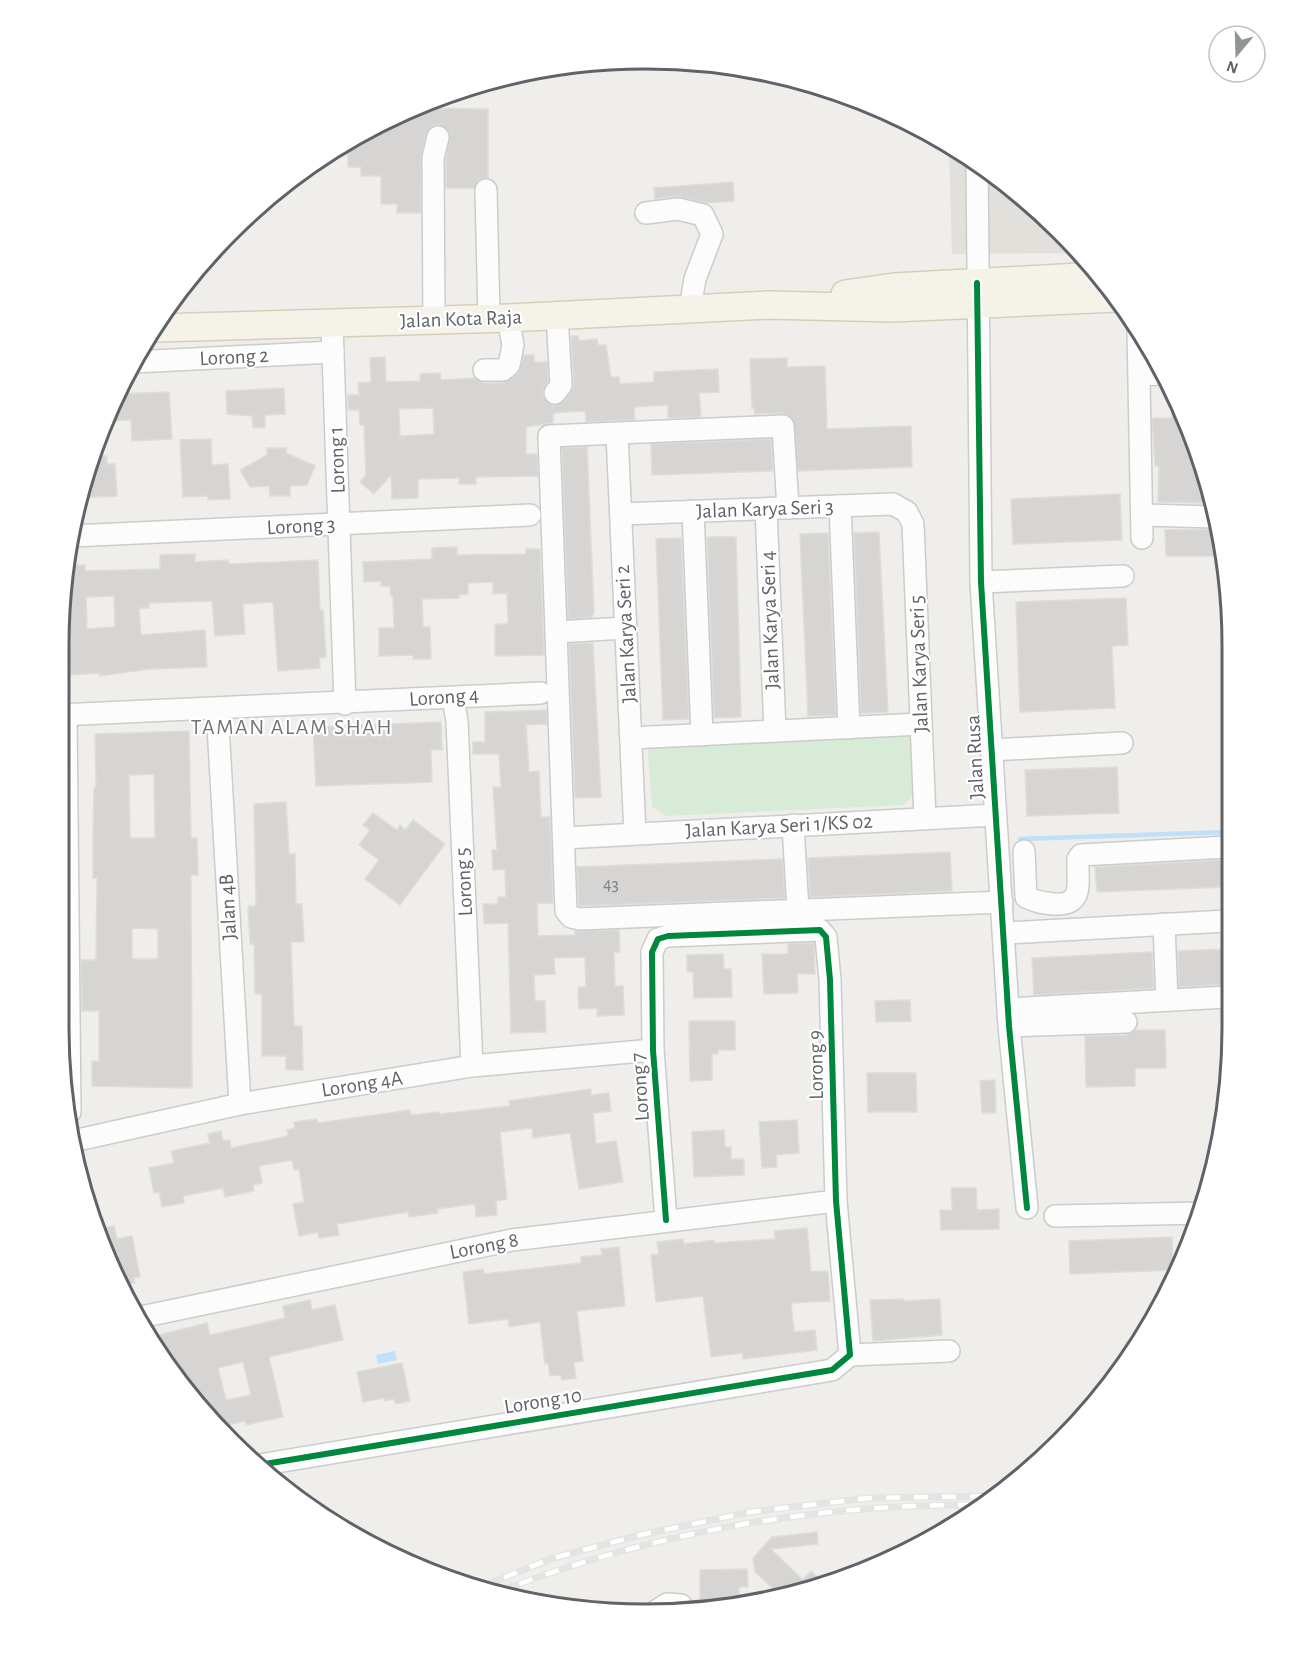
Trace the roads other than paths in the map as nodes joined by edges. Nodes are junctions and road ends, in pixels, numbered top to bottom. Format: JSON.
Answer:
{"nodes":[{"id":1,"x":438,"y":137,"type":"dead end"},
{"id":2,"x":976,"y":173,"type":"edge"},
{"id":3,"x":486,"y":190,"type":"dead end"},
{"id":4,"x":646,"y":213,"type":"dead end"},
{"id":5,"x":1089,"y":277,"type":"edge"},
{"id":6,"x":977,"y":293,"type":"junction"},
{"id":7,"x":1105,"y":298,"type":"edge"},
{"id":8,"x":690,"y":308,"type":"junction"},
{"id":9,"x":557,"y":315,"type":"junction"},
{"id":10,"x":499,"y":318,"type":"junction"},
{"id":11,"x":434,"y":320,"type":"junction"},
{"id":12,"x":167,"y":324,"type":"edge"},
{"id":13,"x":332,"y":324,"type":"junction"},
{"id":14,"x":333,"y":352,"type":"junction"},
{"id":15,"x":1146,"y":359,"type":"edge"},
{"id":16,"x":144,"y":362,"type":"edge"},
{"id":17,"x":484,"y":370,"type":"dead end"},
{"id":18,"x":1150,"y":374,"type":"edge"},
{"id":19,"x":555,"y":393,"type":"dead end"},
{"id":20,"x":617,"y":434,"type":"junction"},
{"id":21,"x":840,"y":506,"type":"junction"},
{"id":22,"x":788,"y":508,"type":"junction"},
{"id":23,"x":766,"y":509,"type":"junction"},
{"id":24,"x":693,"y":511,"type":"junction"},
{"id":25,"x":908,"y":512,"type":"joint"},
{"id":26,"x":621,"y":514,"type":"junction"},
{"id":27,"x":530,"y":515,"type":"dead end"},
{"id":28,"x":1144,"y":515,"type":"junction"},
{"id":29,"x":1207,"y":517,"type":"edge"},
{"id":30,"x":339,"y":524,"type":"junction"},
{"id":31,"x":80,"y":536,"type":"edge"},
{"id":32,"x":1142,"y":538,"type":"dead end"},
{"id":33,"x":1123,"y":576,"type":"dead end"},
{"id":34,"x":981,"y":582,"type":"junction"},
{"id":35,"x":626,"y":628,"type":"junction"},
{"id":36,"x":556,"y":632,"type":"junction"},
{"id":37,"x":541,"y":693,"type":"dead end"},
{"id":38,"x":453,"y":698,"type":"junction"},
{"id":39,"x":345,"y":704,"type":"junction"},
{"id":40,"x":217,"y":709,"type":"junction"},
{"id":41,"x":69,"y":715,"type":"edge"},
{"id":42,"x":921,"y":724,"type":"junction"},
{"id":43,"x":849,"y":728,"type":"junction"},
{"id":44,"x":774,"y":731,"type":"junction"},
{"id":45,"x":702,"y":735,"type":"junction"},
{"id":46,"x":630,"y":738,"type":"junction"},
{"id":47,"x":1122,"y":743,"type":"dead end"},
{"id":48,"x":991,"y":750,"type":"junction"},
{"id":49,"x":995,"y":814,"type":"junction"},
{"id":50,"x":925,"y":818,"type":"junction"},
{"id":51,"x":793,"y":825,"type":"junction"},
{"id":52,"x":635,"y":834,"type":"junction"},
{"id":53,"x":564,"y":838,"type":"junction"},
{"id":54,"x":1222,"y":847,"type":"edge"},
{"id":55,"x":1024,"y":851,"type":"dead end"},
{"id":56,"x":1025,"y":884,"type":"junction"},
{"id":57,"x":1001,"y":894,"type":"junction"},
{"id":58,"x":798,"y":910,"type":"junction"},
{"id":59,"x":1222,"y":921,"type":"edge"},
{"id":60,"x":1164,"y":924,"type":"junction"},
{"id":61,"x":1005,"y":933,"type":"junction"},
{"id":62,"x":652,"y":952,"type":"joint"},
{"id":63,"x":1222,"y":997,"type":"edge"},
{"id":64,"x":1167,"y":1000,"type":"junction"},
{"id":65,"x":1009,"y":1018,"type":"junction"},
{"id":66,"x":1126,"y":1022,"type":"dead end"},
{"id":67,"x":653,"y":1050,"type":"junction"},
{"id":68,"x":472,"y":1066,"type":"junction"},
{"id":69,"x":240,"y":1104,"type":"junction"},
{"id":70,"x":80,"y":1140,"type":"edge"},
{"id":71,"x":836,"y":1201,"type":"junction"},
{"id":72,"x":1027,"y":1208,"type":"dead end"},
{"id":73,"x":1191,"y":1213,"type":"edge"},
{"id":74,"x":1055,"y":1216,"type":"dead end"},
{"id":75,"x":666,"y":1220,"type":"junction"},
{"id":76,"x":146,"y":1316,"type":"edge"},
{"id":77,"x":949,"y":1351,"type":"dead end"},
{"id":78,"x":850,"y":1355,"type":"junction"},
{"id":79,"x":268,"y":1463,"type":"edge"}],
"edges":[{"from":1,"to":11,"type":"street"},
{"from":2,"to":6,"type":"street","name":"Jalan Rusa"},
{"from":3,"to":10,"type":"street"},
{"from":4,"to":8,"type":"street"},
{"from":5,"to":6,"type":"main road","name":"Jalan Kota Raja"},
{"from":6,"to":7,"type":"main road","name":"Jalan Kota Raja"},
{"from":6,"to":8,"type":"main road","name":"Jalan Kota Raja"},
{"from":6,"to":34,"type":"street","name":"Jalan Rusa"},
{"from":8,"to":9,"type":"main road","name":"Jalan Kota Raja"},
{"from":9,"to":10,"type":"main road","name":"Jalan Kota Raja"},
{"from":9,"to":19,"type":"street"},
{"from":10,"to":11,"type":"main road","name":"Jalan Kota Raja"},
{"from":10,"to":17,"type":"street"},
{"from":11,"to":13,"type":"main road","name":"Jalan Kota Raja"},
{"from":12,"to":13,"type":"main road","name":"Jalan Kota Raja"},
{"from":13,"to":14,"type":"street","name":"Lorong 1"},
{"from":14,"to":16,"type":"street","name":"Lorong 2"},
{"from":14,"to":30,"type":"street","name":"Lorong 1"},
{"from":15,"to":18,"type":"street"},
{"from":18,"to":28,"type":"street"},
{"from":20,"to":22,"type":"street"},
{"from":20,"to":26,"type":"street","name":"Jalan Karya Seri 2"},
{"from":20,"to":36,"type":"street"},
{"from":21,"to":22,"type":"street","name":"Jalan Karya Seri 3"},
{"from":21,"to":25,"type":"street","name":"Jalan Karya Seri 3"},
{"from":21,"to":43,"type":"street"},
{"from":22,"to":23,"type":"street","name":"Jalan Karya Seri 3"},
{"from":23,"to":24,"type":"street","name":"Jalan Karya Seri 3"},
{"from":23,"to":44,"type":"street","name":"Jalan Karya Seri 4"},
{"from":24,"to":26,"type":"street","name":"Jalan Karya Seri 3"},
{"from":24,"to":45,"type":"street"},
{"from":25,"to":42,"type":"street","name":"Jalan Karya Seri 5"},
{"from":26,"to":35,"type":"street","name":"Jalan Karya Seri 2"},
{"from":27,"to":30,"type":"street","name":"Lorong 3"},
{"from":28,"to":29,"type":"street"},
{"from":28,"to":32,"type":"street"},
{"from":30,"to":31,"type":"street","name":"Lorong 3"},
{"from":30,"to":39,"type":"street","name":"Lorong 1"},
{"from":33,"to":34,"type":"street"},
{"from":34,"to":48,"type":"street","name":"Jalan Rusa"},
{"from":35,"to":36,"type":"street"},
{"from":35,"to":46,"type":"street","name":"Jalan Karya Seri 2"},
{"from":36,"to":53,"type":"street"},
{"from":37,"to":38,"type":"street","name":"Lorong 4"},
{"from":38,"to":39,"type":"street","name":"Lorong 4"},
{"from":38,"to":68,"type":"street","name":"Lorong 5"},
{"from":39,"to":40,"type":"street","name":"Lorong 4"},
{"from":40,"to":41,"type":"street","name":"Lorong 4"},
{"from":40,"to":69,"type":"street","name":"Jalan 4B"},
{"from":42,"to":43,"type":"street"},
{"from":42,"to":50,"type":"street","name":"Jalan Karya Seri 5"},
{"from":43,"to":44,"type":"street"},
{"from":44,"to":45,"type":"street"},
{"from":45,"to":46,"type":"street"},
{"from":46,"to":52,"type":"street","name":"Jalan Karya Seri 2"},
{"from":47,"to":48,"type":"street"},
{"from":48,"to":49,"type":"street","name":"Jalan Rusa"},
{"from":49,"to":50,"type":"street","name":"Jalan Karya Seri 1/KS 02"},
{"from":49,"to":57,"type":"street","name":"Jalan Rusa"},
{"from":50,"to":51,"type":"street","name":"Jalan Karya Seri 1/KS 02"},
{"from":51,"to":52,"type":"street","name":"Jalan Karya Seri 1/KS 02"},
{"from":51,"to":58,"type":"street"},
{"from":52,"to":53,"type":"street","name":"Jalan Karya Seri 1/KS 02"},
{"from":53,"to":58,"type":"street"},
{"from":54,"to":56,"type":"street"},
{"from":55,"to":56,"type":"street"},
{"from":56,"to":57,"type":"street"},
{"from":57,"to":58,"type":"street"},
{"from":57,"to":61,"type":"street","name":"Jalan Rusa"},
{"from":59,"to":60,"type":"street"},
{"from":60,"to":61,"type":"street"},
{"from":60,"to":64,"type":"street"},
{"from":61,"to":65,"type":"street","name":"Jalan Rusa"},
{"from":62,"to":67,"type":"street","name":"Lorong 7"},
{"from":62,"to":71,"type":"street","name":"Lorong 9"},
{"from":63,"to":64,"type":"street"},
{"from":64,"to":65,"type":"street"},
{"from":65,"to":66,"type":"street"},
{"from":65,"to":72,"type":"street","name":"Jalan Rusa"},
{"from":67,"to":68,"type":"street","name":"Lorong 4A"},
{"from":67,"to":75,"type":"street","name":"Lorong 7"},
{"from":68,"to":69,"type":"street","name":"Lorong 4A"},
{"from":69,"to":70,"type":"street","name":"Lorong 4A"},
{"from":71,"to":75,"type":"street","name":"Lorong 8"},
{"from":71,"to":78,"type":"street","name":"Lorong 9"},
{"from":73,"to":74,"type":"street"},
{"from":75,"to":76,"type":"street","name":"Lorong 8"},
{"from":77,"to":78,"type":"street"},
{"from":78,"to":79,"type":"street","name":"Lorong 10"}]}
